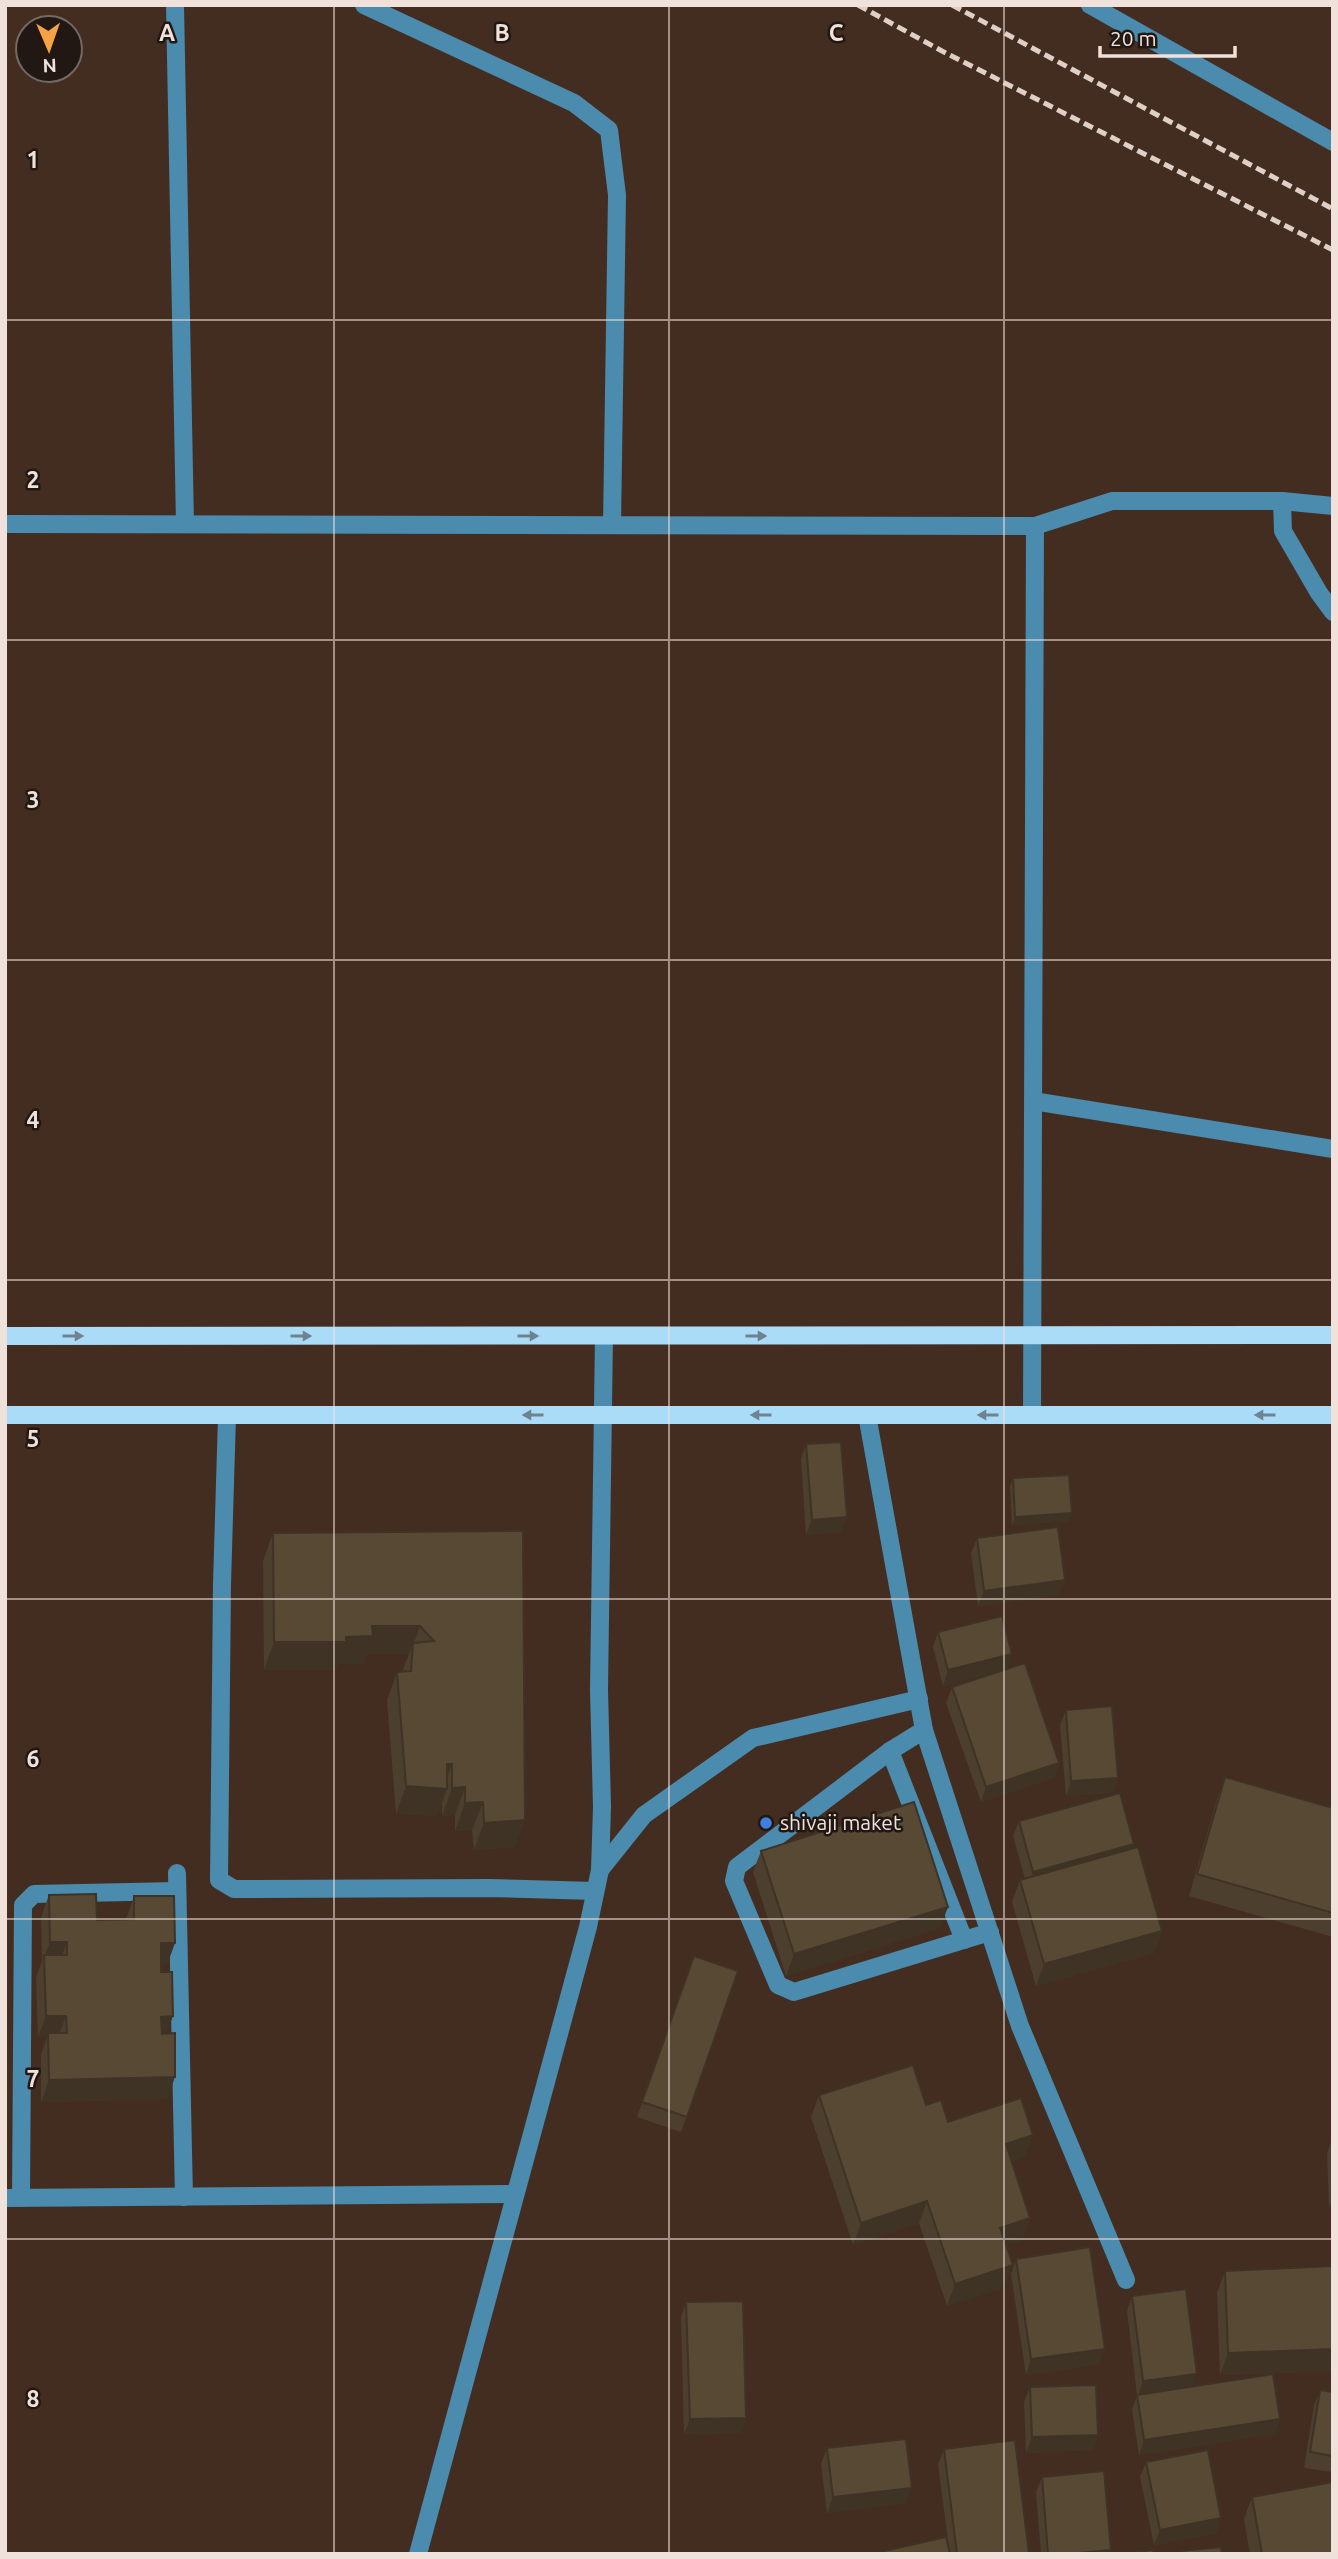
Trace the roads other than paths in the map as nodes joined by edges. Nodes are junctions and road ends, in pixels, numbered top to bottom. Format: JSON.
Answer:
{"nodes":[{"id":1,"x":175,"y":5,"type":"edge"},
{"id":2,"x":364,"y":5,"type":"edge"},
{"id":3,"x":1090,"y":5,"type":"edge"},
{"id":4,"x":1333,"y":142,"type":"edge"},
{"id":5,"x":1282,"y":501,"type":"junction"},
{"id":6,"x":1333,"y":506,"type":"edge"},
{"id":7,"x":5,"y":524,"type":"edge"},
{"id":8,"x":185,"y":524,"type":"junction"},
{"id":9,"x":612,"y":525,"type":"junction"},
{"id":10,"x":1035,"y":526,"type":"junction"},
{"id":11,"x":1333,"y":612,"type":"edge"},
{"id":12,"x":1034,"y":1101,"type":"junction"},
{"id":13,"x":1333,"y":1149,"type":"edge"},
{"id":14,"x":1033,"y":1335,"type":"junction"},
{"id":15,"x":1333,"y":1335,"type":"edge"},
{"id":16,"x":5,"y":1336,"type":"edge"},
{"id":17,"x":604,"y":1336,"type":"junction"},
{"id":18,"x":5,"y":1415,"type":"edge"},
{"id":19,"x":603,"y":1415,"type":"junction"},
{"id":20,"x":867,"y":1415,"type":"junction"},
{"id":21,"x":1032,"y":1415,"type":"junction"},
{"id":22,"x":1333,"y":1415,"type":"edge"},
{"id":23,"x":227,"y":1416,"type":"junction"},
{"id":24,"x":919,"y":1699,"type":"junction"},
{"id":25,"x":924,"y":1730,"type":"junction"},
{"id":26,"x":890,"y":1752,"type":"junction"},
{"id":27,"x":600,"y":1870,"type":"junction"},
{"id":28,"x":595,"y":1891,"type":"junction"},
{"id":29,"x":990,"y":1932,"type":"junction"},
{"id":30,"x":964,"y":1940,"type":"junction"},
{"id":31,"x":515,"y":2194,"type":"junction"},
{"id":32,"x":184,"y":2197,"type":"junction"},
{"id":33,"x":13,"y":2198,"type":"edge"},
{"id":34,"x":1126,"y":2280,"type":"dead end"},
{"id":35,"x":418,"y":2554,"type":"edge"}],
"edges":[{"from":1,"to":8,"type":"street"},
{"from":2,"to":9,"type":"street"},
{"from":3,"to":4,"type":"street"},
{"from":5,"to":6,"type":"street"},
{"from":5,"to":10,"type":"street"},
{"from":5,"to":11,"type":"street"},
{"from":7,"to":8,"type":"street"},
{"from":8,"to":9,"type":"street"},
{"from":9,"to":10,"type":"street"},
{"from":10,"to":12,"type":"street"},
{"from":12,"to":13,"type":"street"},
{"from":12,"to":14,"type":"street"},
{"from":14,"to":15,"type":"main road"},
{"from":17,"to":14,"type":"main road","one_way":true},
{"from":14,"to":21,"type":"street"},
{"from":16,"to":17,"type":"main road","one_way":true},
{"from":17,"to":19,"type":"street"},
{"from":18,"to":23,"type":"main road"},
{"from":20,"to":19,"type":"main road","one_way":true},
{"from":19,"to":23,"type":"main road","one_way":true},
{"from":19,"to":27,"type":"street"},
{"from":21,"to":20,"type":"main road","one_way":true},
{"from":20,"to":24,"type":"street"},
{"from":22,"to":21,"type":"main road","one_way":true},
{"from":23,"to":28,"type":"street"},
{"from":24,"to":25,"type":"street"},
{"from":24,"to":27,"type":"street"},
{"from":25,"to":26,"type":"street"},
{"from":25,"to":29,"type":"street"},
{"from":26,"to":30,"type":"street"},
{"from":26,"to":30,"type":"street"},
{"from":27,"to":28,"type":"street"},
{"from":28,"to":31,"type":"street"},
{"from":29,"to":30,"type":"street"},
{"from":29,"to":34,"type":"street"},
{"from":31,"to":32,"type":"street"},
{"from":31,"to":35,"type":"street"},
{"from":32,"to":33,"type":"street"},
{"from":32,"to":33,"type":"street"}]}
